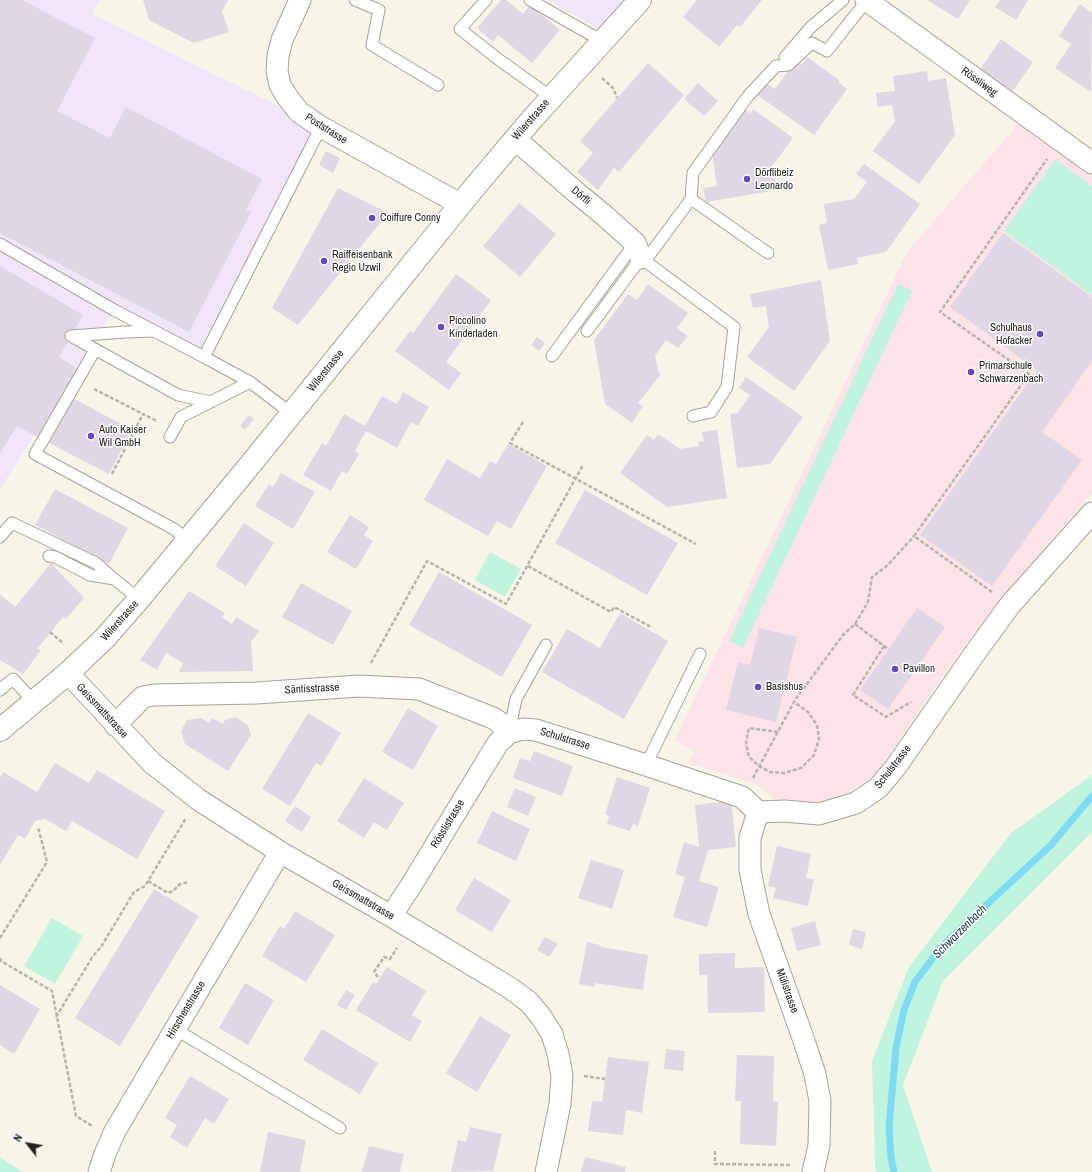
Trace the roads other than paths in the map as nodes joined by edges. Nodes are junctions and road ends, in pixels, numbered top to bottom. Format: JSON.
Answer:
{"nodes":[{"id":1,"x":300,"y":0,"type":"edge"},
{"id":2,"x":355,"y":0,"type":"edge"},
{"id":3,"x":486,"y":0,"type":"edge"},
{"id":4,"x":530,"y":0,"type":"edge"},
{"id":5,"x":640,"y":0,"type":"edge"},
{"id":6,"x":843,"y":0,"type":"edge"},
{"id":7,"x":866,"y":0,"type":"edge"},
{"id":8,"x":602,"y":41,"type":"junction"},
{"id":9,"x":785,"y":57,"type":"dead end"},
{"id":10,"x":438,"y":85,"type":"dead end"},
{"id":11,"x":551,"y":98,"type":"junction"},
{"id":12,"x":321,"y":128,"type":"junction"},
{"id":13,"x":515,"y":138,"type":"junction"},
{"id":14,"x":1092,"y":163,"type":"edge"},
{"id":15,"x":691,"y":199,"type":"junction"},
{"id":16,"x":460,"y":204,"type":"junction"},
{"id":17,"x":0,"y":244,"type":"edge"},
{"id":18,"x":768,"y":253,"type":"dead end"},
{"id":19,"x":640,"y":254,"type":"junction"},
{"id":20,"x":587,"y":331,"type":"dead end"},
{"id":21,"x":154,"y":332,"type":"junction"},
{"id":22,"x":95,"y":350,"type":"junction"},
{"id":23,"x":552,"y":356,"type":"dead end"},
{"id":24,"x":204,"y":357,"type":"junction"},
{"id":25,"x":250,"y":382,"type":"junction"},
{"id":26,"x":211,"y":402,"type":"junction"},
{"id":27,"x":292,"y":414,"type":"junction"},
{"id":28,"x":693,"y":416,"type":"dead end"},
{"id":29,"x":170,"y":437,"type":"dead end"},
{"id":30,"x":1092,"y":513,"type":"edge"},
{"id":31,"x":0,"y":538,"type":"edge"},
{"id":32,"x":187,"y":540,"type":"junction"},
{"id":33,"x":49,"y":556,"type":"dead end"},
{"id":34,"x":114,"y":579,"type":"junction"},
{"id":35,"x":139,"y":599,"type":"junction"},
{"id":36,"x":546,"y":645,"type":"dead end"},
{"id":37,"x":700,"y":654,"type":"dead end"},
{"id":38,"x":68,"y":673,"type":"junction"},
{"id":39,"x":0,"y":690,"type":"edge"},
{"id":40,"x":34,"y":702,"type":"junction"},
{"id":41,"x":115,"y":725,"type":"junction"},
{"id":42,"x":0,"y":730,"type":"edge"},
{"id":43,"x":509,"y":733,"type":"junction"},
{"id":44,"x":646,"y":765,"type":"junction"},
{"id":45,"x":758,"y":812,"type":"junction"},
{"id":46,"x":280,"y":852,"type":"junction"},
{"id":47,"x":391,"y":916,"type":"junction"},
{"id":48,"x":175,"y":1029,"type":"junction"},
{"id":49,"x":340,"y":1128,"type":"dead end"},
{"id":50,"x":814,"y":1168,"type":"edge"},
{"id":51,"x":99,"y":1172,"type":"edge"},
{"id":52,"x":546,"y":1172,"type":"edge"}],
"edges":[{"from":1,"to":12,"type":"street","name":"Poststrasse"},
{"from":2,"to":10,"type":"lane"},
{"from":3,"to":11,"type":"lane"},
{"from":4,"to":8,"type":"lane"},
{"from":5,"to":8,"type":"main road","name":"Wilerstrasse"},
{"from":6,"to":9,"type":"lane"},
{"from":7,"to":14,"type":"street","name":"Rössliweg"},
{"from":7,"to":15,"type":"lane"},
{"from":8,"to":11,"type":"main road","name":"Wilerstrasse"},
{"from":11,"to":13,"type":"main road","name":"Wilerstrasse"},
{"from":12,"to":16,"type":"street","name":"Poststrasse"},
{"from":12,"to":24,"type":"lane"},
{"from":13,"to":16,"type":"main road","name":"Wilerstrasse"},
{"from":13,"to":19,"type":"street","name":"Dörfli"},
{"from":15,"to":18,"type":"lane"},
{"from":15,"to":19,"type":"lane"},
{"from":16,"to":27,"type":"main road","name":"Wilerstrasse"},
{"from":17,"to":21,"type":"lane"},
{"from":19,"to":20,"type":"lane"},
{"from":19,"to":23,"type":"lane"},
{"from":19,"to":28,"type":"lane"},
{"from":21,"to":22,"type":"lane"},
{"from":21,"to":24,"type":"lane"},
{"from":22,"to":26,"type":"lane"},
{"from":22,"to":32,"type":"lane"},
{"from":24,"to":25,"type":"lane"},
{"from":25,"to":26,"type":"lane"},
{"from":25,"to":27,"type":"lane"},
{"from":26,"to":29,"type":"lane"},
{"from":27,"to":32,"type":"main road","name":"Wilerstrasse"},
{"from":30,"to":45,"type":"street","name":"Schulstrasse"},
{"from":31,"to":34,"type":"lane"},
{"from":32,"to":35,"type":"main road","name":"Wilerstrasse"},
{"from":33,"to":34,"type":"lane"},
{"from":34,"to":35,"type":"lane"},
{"from":35,"to":38,"type":"main road","name":"Wilerstrasse"},
{"from":36,"to":43,"type":"lane"},
{"from":37,"to":44,"type":"lane"},
{"from":38,"to":40,"type":"main road","name":"Wilerstrasse"},
{"from":38,"to":41,"type":"street","name":"Geissmattstrasse"},
{"from":39,"to":40,"type":"lane"},
{"from":40,"to":42,"type":"main road","name":"Wilerstrasse"},
{"from":41,"to":43,"type":"street","name":"Säntisstrasse"},
{"from":41,"to":46,"type":"street","name":"Geissmattstrasse"},
{"from":43,"to":44,"type":"street","name":"Schulstrasse"},
{"from":43,"to":47,"type":"street","name":"Rösslistrasse"},
{"from":44,"to":45,"type":"street","name":"Schulstrasse"},
{"from":45,"to":50,"type":"street","name":"Mülistrasse"},
{"from":46,"to":47,"type":"street","name":"Geissmattstrasse"},
{"from":46,"to":48,"type":"street","name":"Hirschenstrasse"},
{"from":47,"to":52,"type":"street","name":"Geissmattstrasse"},
{"from":48,"to":49,"type":"lane"},
{"from":48,"to":51,"type":"street","name":"Hirschenstrasse"}]}
